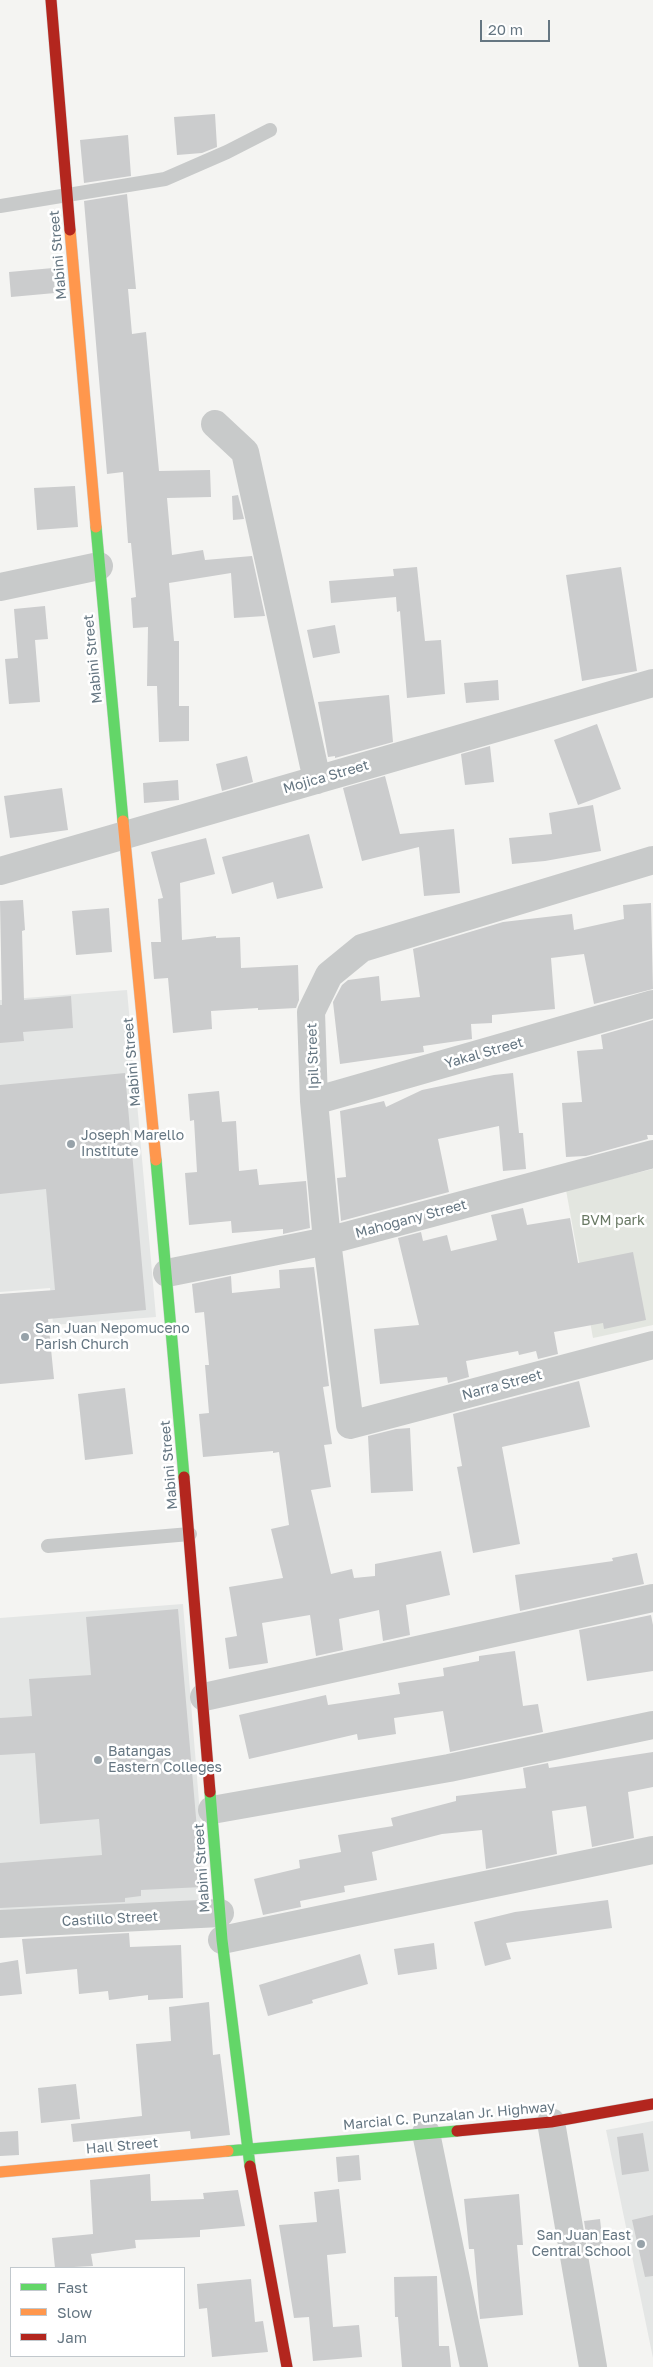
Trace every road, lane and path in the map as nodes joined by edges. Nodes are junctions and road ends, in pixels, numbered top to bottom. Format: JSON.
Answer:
{"nodes":[{"id":1,"x":51,"y":0,"type":"edge"},
{"id":2,"x":270,"y":130,"type":"dead end"},
{"id":3,"x":68,"y":194,"type":"junction"},
{"id":4,"x":0,"y":206,"type":"edge"},
{"id":5,"x":214,"y":424,"type":"dead end"},
{"id":6,"x":99,"y":566,"type":"junction"},
{"id":7,"x":0,"y":587,"type":"edge"},
{"id":8,"x":653,"y":683,"type":"edge"},
{"id":9,"x":317,"y":780,"type":"junction"},
{"id":10,"x":126,"y":834,"type":"junction"},
{"id":11,"x":653,"y":860,"type":"edge"},
{"id":12,"x":0,"y":871,"type":"edge"},
{"id":13,"x":653,"y":1004,"type":"edge"},
{"id":14,"x":314,"y":1101,"type":"junction"},
{"id":15,"x":653,"y":1154,"type":"edge"},
{"id":16,"x":328,"y":1241,"type":"junction"},
{"id":17,"x":167,"y":1272,"type":"junction"},
{"id":18,"x":653,"y":1345,"type":"edge"},
{"id":19,"x":350,"y":1425,"type":"joint"},
{"id":20,"x":190,"y":1534,"type":"junction"},
{"id":21,"x":48,"y":1546,"type":"dead end"},
{"id":22,"x":653,"y":1598,"type":"edge"},
{"id":23,"x":204,"y":1697,"type":"junction"},
{"id":24,"x":653,"y":1724,"type":"edge"},
{"id":25,"x":212,"y":1810,"type":"junction"},
{"id":26,"x":653,"y":1850,"type":"edge"},
{"id":27,"x":220,"y":1913,"type":"junction"},
{"id":28,"x":0,"y":1924,"type":"edge"},
{"id":29,"x":222,"y":1940,"type":"junction"},
{"id":30,"x":653,"y":2104,"type":"edge"},
{"id":31,"x":551,"y":2122,"type":"junction"},
{"id":32,"x":426,"y":2133,"type":"junction"},
{"id":33,"x":247,"y":2150,"type":"junction"},
{"id":34,"x":0,"y":2172,"type":"edge"},
{"id":35,"x":287,"y":2367,"type":"edge"},
{"id":36,"x":474,"y":2367,"type":"edge"},
{"id":37,"x":594,"y":2367,"type":"edge"}],
"edges":[{"from":1,"to":3,"type":"street","name":"Mabini Street"},
{"from":2,"to":3,"type":"lane"},
{"from":3,"to":4,"type":"lane"},
{"from":3,"to":6,"type":"street","name":"Mabini Street"},
{"from":5,"to":9,"type":"street"},
{"from":6,"to":7,"type":"street"},
{"from":6,"to":10,"type":"street","name":"Mabini Street"},
{"from":8,"to":9,"type":"street","name":"Mojica Street"},
{"from":9,"to":10,"type":"street","name":"Mojica Street"},
{"from":10,"to":12,"type":"street","name":"Mojica Street"},
{"from":10,"to":17,"type":"street","name":"Mabini Street"},
{"from":11,"to":14,"type":"street","name":"Ipil Street"},
{"from":13,"to":14,"type":"street","name":"Yakal Street"},
{"from":14,"to":16,"type":"street","name":"Ipil Street"},
{"from":15,"to":16,"type":"street","name":"Mahogany Street"},
{"from":16,"to":17,"type":"street","name":"Mahogany Street"},
{"from":16,"to":19,"type":"street","name":"Ipil Street"},
{"from":17,"to":20,"type":"street","name":"Mabini Street"},
{"from":18,"to":19,"type":"street","name":"Narra Street"},
{"from":20,"to":21,"type":"lane"},
{"from":20,"to":23,"type":"street","name":"Mabini Street"},
{"from":22,"to":23,"type":"street"},
{"from":23,"to":25,"type":"street","name":"Mabini Street"},
{"from":24,"to":25,"type":"street"},
{"from":25,"to":27,"type":"street","name":"Mabini Street"},
{"from":26,"to":29,"type":"street"},
{"from":27,"to":28,"type":"street","name":"Castillo Street"},
{"from":27,"to":29,"type":"street","name":"Mabini Street"},
{"from":29,"to":33,"type":"street","name":"Mabini Street"},
{"from":30,"to":31,"type":"street","name":"Marcial C. Punzalan Jr. Highway"},
{"from":31,"to":32,"type":"street","name":"Marcial C. Punzalan Jr. Highway"},
{"from":31,"to":37,"type":"street"},
{"from":32,"to":33,"type":"street","name":"Marcial C. Punzalan Jr. Highway"},
{"from":32,"to":36,"type":"street"},
{"from":33,"to":34,"type":"street","name":"Hall Street"},
{"from":33,"to":35,"type":"street","name":"Mabini Street"}]}
